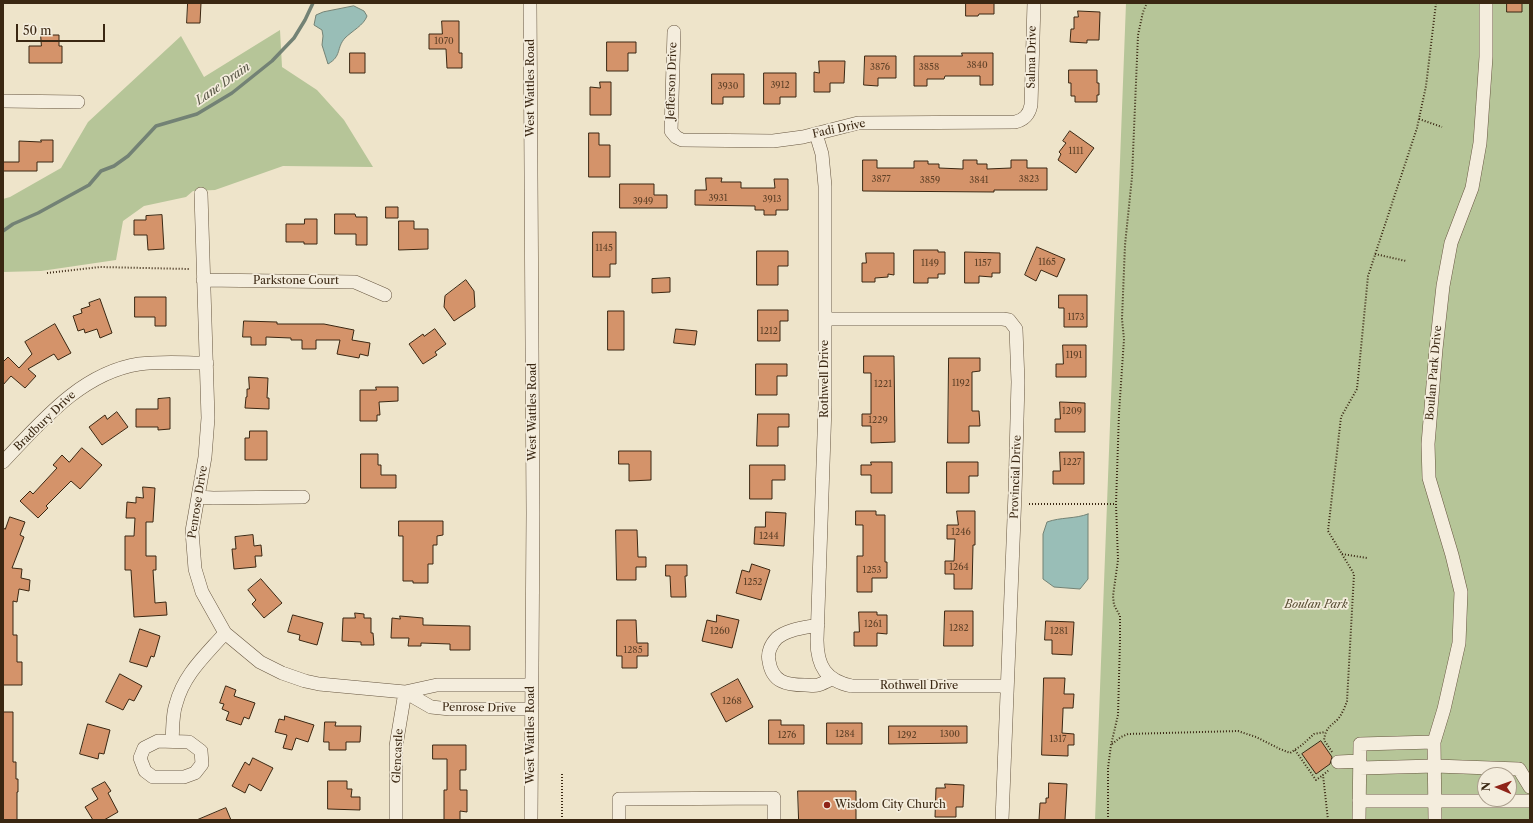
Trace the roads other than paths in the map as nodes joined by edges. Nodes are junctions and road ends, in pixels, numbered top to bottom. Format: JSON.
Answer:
{"nodes":[{"id":1,"x":530,"y":3,"type":"edge"},
{"id":2,"x":1034,"y":3,"type":"edge"},
{"id":3,"x":1486,"y":3,"type":"edge"},
{"id":4,"x":674,"y":32,"type":"dead end"},
{"id":5,"x":3,"y":101,"type":"edge"},
{"id":6,"x":78,"y":102,"type":"dead end"},
{"id":7,"x":1030,"y":111,"type":"joint"},
{"id":8,"x":671,"y":131,"type":"joint"},
{"id":9,"x":816,"y":134,"type":"junction"},
{"id":10,"x":201,"y":194,"type":"dead end"},
{"id":11,"x":203,"y":280,"type":"junction"},
{"id":12,"x":385,"y":295,"type":"dead end"},
{"id":13,"x":825,"y":319,"type":"junction"},
{"id":14,"x":207,"y":363,"type":"junction"},
{"id":15,"x":3,"y":462,"type":"edge"},
{"id":16,"x":198,"y":497,"type":"junction"},
{"id":17,"x":303,"y":497,"type":"dead end"},
{"id":18,"x":818,"y":625,"type":"junction"},
{"id":19,"x":225,"y":633,"type":"junction"},
{"id":20,"x":832,"y":679,"type":"junction"},
{"id":21,"x":531,"y":685,"type":"junction"},
{"id":22,"x":1007,"y":686,"type":"junction"},
{"id":23,"x":405,"y":692,"type":"junction"},
{"id":24,"x":532,"y":709,"type":"junction"},
{"id":25,"x":172,"y":741,"type":"dead end"},
{"id":26,"x":1434,"y":742,"type":"junction"},
{"id":27,"x":1338,"y":762,"type":"road end"},
{"id":28,"x":1360,"y":764,"type":"junction"},
{"id":29,"x":1435,"y":766,"type":"junction"},
{"id":30,"x":1530,"y":787,"type":"edge"},
{"id":31,"x":1530,"y":800,"type":"edge"},
{"id":32,"x":1359,"y":801,"type":"junction"},
{"id":33,"x":1435,"y":801,"type":"junction"},
{"id":34,"x":396,"y":820,"type":"edge"},
{"id":35,"x":531,"y":820,"type":"edge"},
{"id":36,"x":619,"y":820,"type":"edge"},
{"id":37,"x":774,"y":820,"type":"edge"},
{"id":38,"x":1002,"y":820,"type":"edge"},
{"id":39,"x":1359,"y":820,"type":"edge"},
{"id":40,"x":1435,"y":820,"type":"edge"}],
"edges":[{"from":1,"to":21,"type":"street","name":"West Wattles Road"},
{"from":2,"to":7,"type":"street","name":"Salma Drive"},
{"from":3,"to":26,"type":"street","name":"Boulan Park Drive"},
{"from":4,"to":8,"type":"street","name":"Jefferson Drive"},
{"from":5,"to":6,"type":"street"},
{"from":7,"to":9,"type":"street","name":"Fadi Drive"},
{"from":8,"to":9,"type":"street","name":"Fadi Drive"},
{"from":9,"to":13,"type":"street","name":"Rothwell Drive"},
{"from":10,"to":11,"type":"street","name":"Penrose Drive"},
{"from":11,"to":12,"type":"street","name":"Parkstone Court"},
{"from":11,"to":14,"type":"street","name":"Penrose Drive"},
{"from":13,"to":18,"type":"street","name":"Rothwell Drive"},
{"from":13,"to":22,"type":"street","name":"Provincial Drive"},
{"from":14,"to":15,"type":"street","name":"Bradbury Drive"},
{"from":14,"to":16,"type":"street","name":"Penrose Drive"},
{"from":16,"to":17,"type":"street"},
{"from":16,"to":19,"type":"street","name":"Penrose Drive"},
{"from":18,"to":20,"type":"street","name":"Rothwell Drive"},
{"from":18,"to":20,"type":"street"},
{"from":19,"to":23,"type":"street","name":"Penrose Drive"},
{"from":19,"to":25,"type":"street"},
{"from":20,"to":22,"type":"street","name":"Rothwell Drive"},
{"from":21,"to":23,"type":"street","name":"Penrose Drive"},
{"from":21,"to":24,"type":"street","name":"West Wattles Road"},
{"from":22,"to":38,"type":"street","name":"Provincial Drive"},
{"from":23,"to":24,"type":"street","name":"Penrose Drive"},
{"from":23,"to":34,"type":"street","name":"Glencastle"},
{"from":24,"to":35,"type":"street","name":"West Wattles Road"},
{"from":26,"to":28,"type":"street"},
{"from":26,"to":29,"type":"street","name":"Boulan Park Drive"},
{"from":27,"to":28,"type":"street"},
{"from":28,"to":29,"type":"street"},
{"from":28,"to":32,"type":"street"},
{"from":29,"to":30,"type":"street"},
{"from":29,"to":33,"type":"street","name":"Boulan Park Drive"},
{"from":31,"to":33,"type":"street"},
{"from":32,"to":33,"type":"street"},
{"from":32,"to":39,"type":"street"},
{"from":33,"to":40,"type":"street","name":"Boulan Park Drive"},
{"from":36,"to":37,"type":"street"}]}
